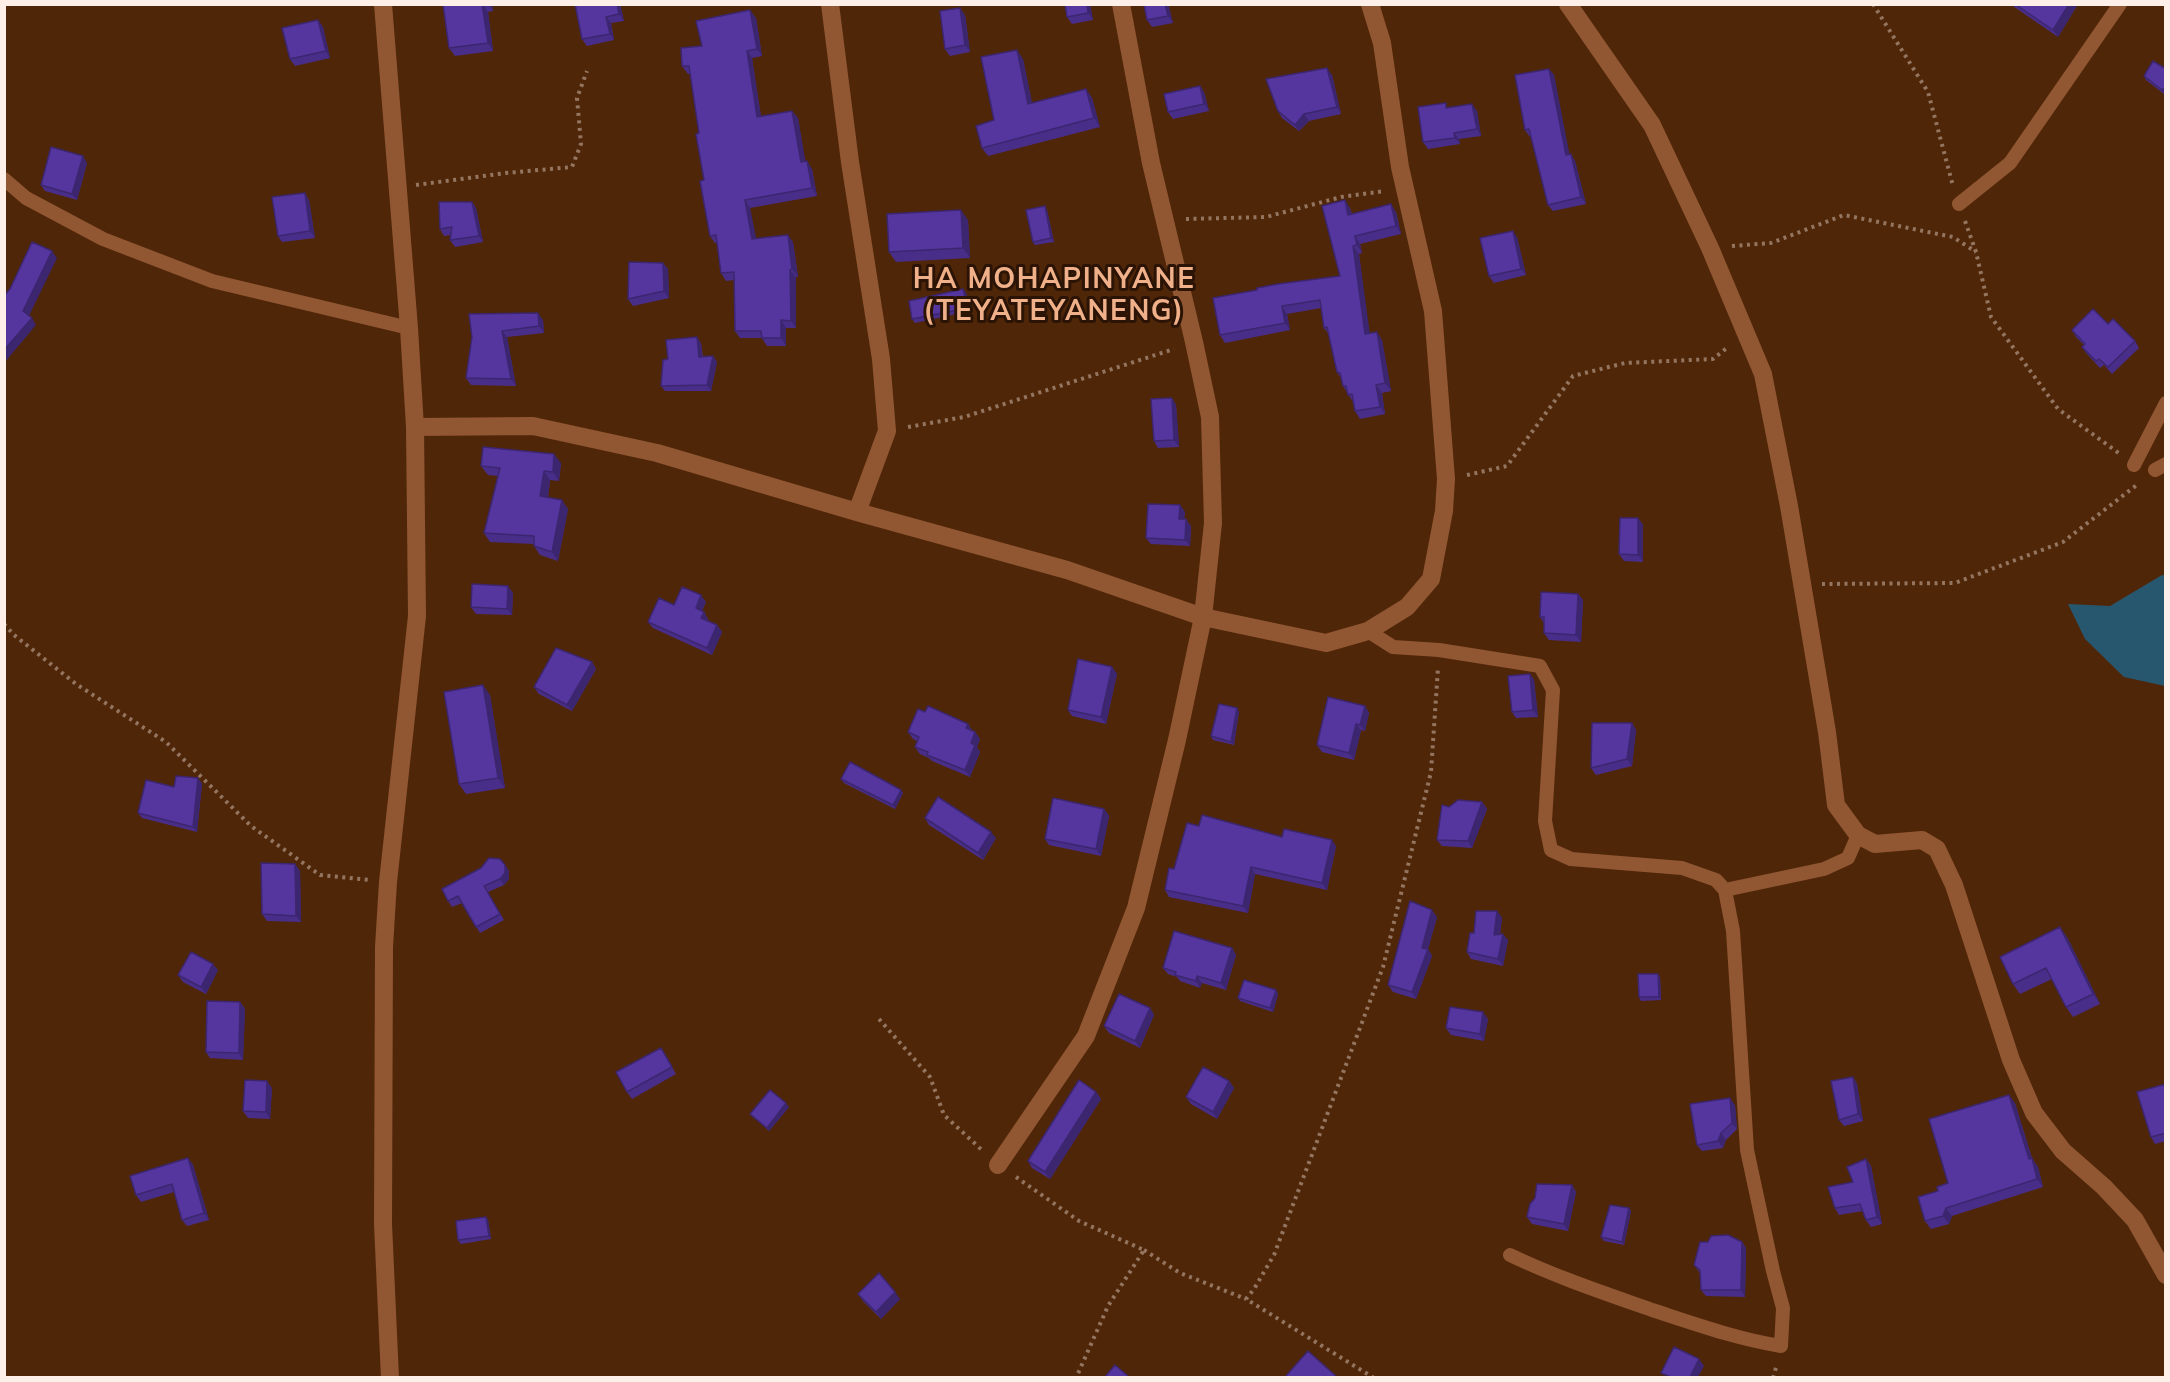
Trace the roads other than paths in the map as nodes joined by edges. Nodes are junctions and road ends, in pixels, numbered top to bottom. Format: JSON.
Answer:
{"nodes":[{"id":1,"x":383,"y":4,"type":"edge"},
{"id":2,"x":830,"y":4,"type":"edge"},
{"id":3,"x":1121,"y":4,"type":"edge"},
{"id":4,"x":1370,"y":4,"type":"edge"},
{"id":5,"x":1568,"y":4,"type":"edge"},
{"id":6,"x":2120,"y":4,"type":"edge"},
{"id":7,"x":4,"y":179,"type":"edge"},
{"id":8,"x":1959,"y":204,"type":"road end"},
{"id":9,"x":409,"y":328,"type":"junction"},
{"id":10,"x":2166,"y":403,"type":"edge"},
{"id":11,"x":415,"y":427,"type":"junction"},
{"id":12,"x":2134,"y":465,"type":"road end"},
{"id":13,"x":857,"y":512,"type":"junction"},
{"id":14,"x":1203,"y":617,"type":"junction"},
{"id":15,"x":1368,"y":631,"type":"junction"},
{"id":16,"x":1858,"y":835,"type":"junction"},
{"id":17,"x":1725,"y":890,"type":"junction"},
{"id":18,"x":998,"y":1165,"type":"road end"},
{"id":19,"x":1510,"y":1255,"type":"dead end"},
{"id":20,"x":2166,"y":1275,"type":"edge"},
{"id":21,"x":390,"y":1377,"type":"edge"}],
"edges":[{"from":1,"to":9,"type":"street"},
{"from":2,"to":13,"type":"street"},
{"from":3,"to":14,"type":"street"},
{"from":4,"to":15,"type":"street"},
{"from":5,"to":16,"type":"street"},
{"from":6,"to":8,"type":"lane"},
{"from":7,"to":9,"type":"lane"},
{"from":9,"to":11,"type":"street"},
{"from":10,"to":12,"type":"lane"},
{"from":11,"to":13,"type":"street"},
{"from":11,"to":21,"type":"street"},
{"from":13,"to":14,"type":"street"},
{"from":14,"to":15,"type":"street"},
{"from":14,"to":18,"type":"street"},
{"from":15,"to":17,"type":"lane"},
{"from":16,"to":17,"type":"lane"},
{"from":16,"to":20,"type":"street"},
{"from":17,"to":19,"type":"lane"}]}
